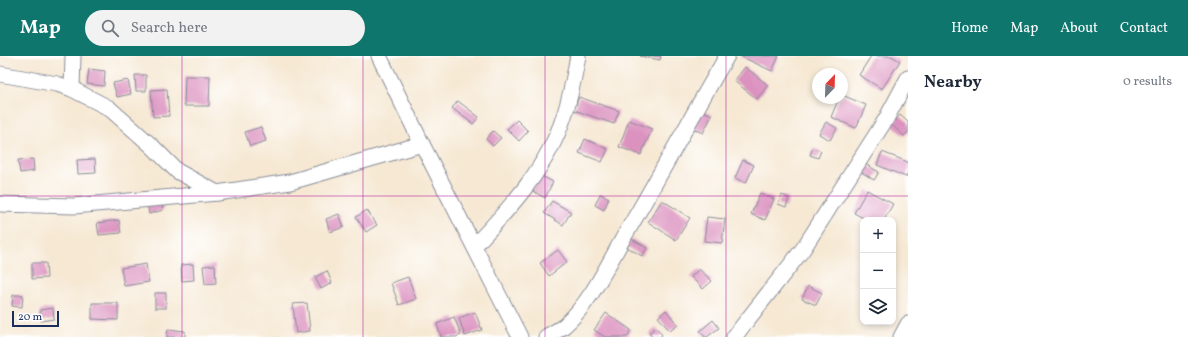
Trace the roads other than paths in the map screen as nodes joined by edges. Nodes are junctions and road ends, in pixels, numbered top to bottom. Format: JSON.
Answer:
{"nodes":[{"id":1,"x":73,"y":56,"type":"edge"},
{"id":2,"x":379,"y":56,"type":"edge"},
{"id":3,"x":578,"y":56,"type":"edge"},
{"id":4,"x":727,"y":56,"type":"edge"},
{"id":5,"x":0,"y":74,"type":"edge"},
{"id":6,"x":908,"y":78,"type":"edge"},
{"id":7,"x":72,"y":89,"type":"junction"},
{"id":8,"x":422,"y":144,"type":"junction"},
{"id":9,"x":217,"y":193,"type":"junction"},
{"id":10,"x":0,"y":204,"type":"edge"},
{"id":11,"x":474,"y":246,"type":"junction"},
{"id":12,"x":908,"y":324,"type":"edge"},
{"id":13,"x":520,"y":337,"type":"edge"},
{"id":14,"x":546,"y":337,"type":"edge"},
{"id":15,"x":734,"y":337,"type":"edge"},
{"id":16,"x":901,"y":337,"type":"edge"}],
"edges":[{"from":1,"to":7,"type":"street"},
{"from":2,"to":8,"type":"street"},
{"from":3,"to":11,"type":"street"},
{"from":4,"to":14,"type":"street"},
{"from":5,"to":7,"type":"street"},
{"from":6,"to":15,"type":"street"},
{"from":7,"to":9,"type":"street"},
{"from":8,"to":9,"type":"street"},
{"from":8,"to":11,"type":"street"},
{"from":9,"to":10,"type":"street"},
{"from":11,"to":13,"type":"street"},
{"from":12,"to":16,"type":"street"}]}
